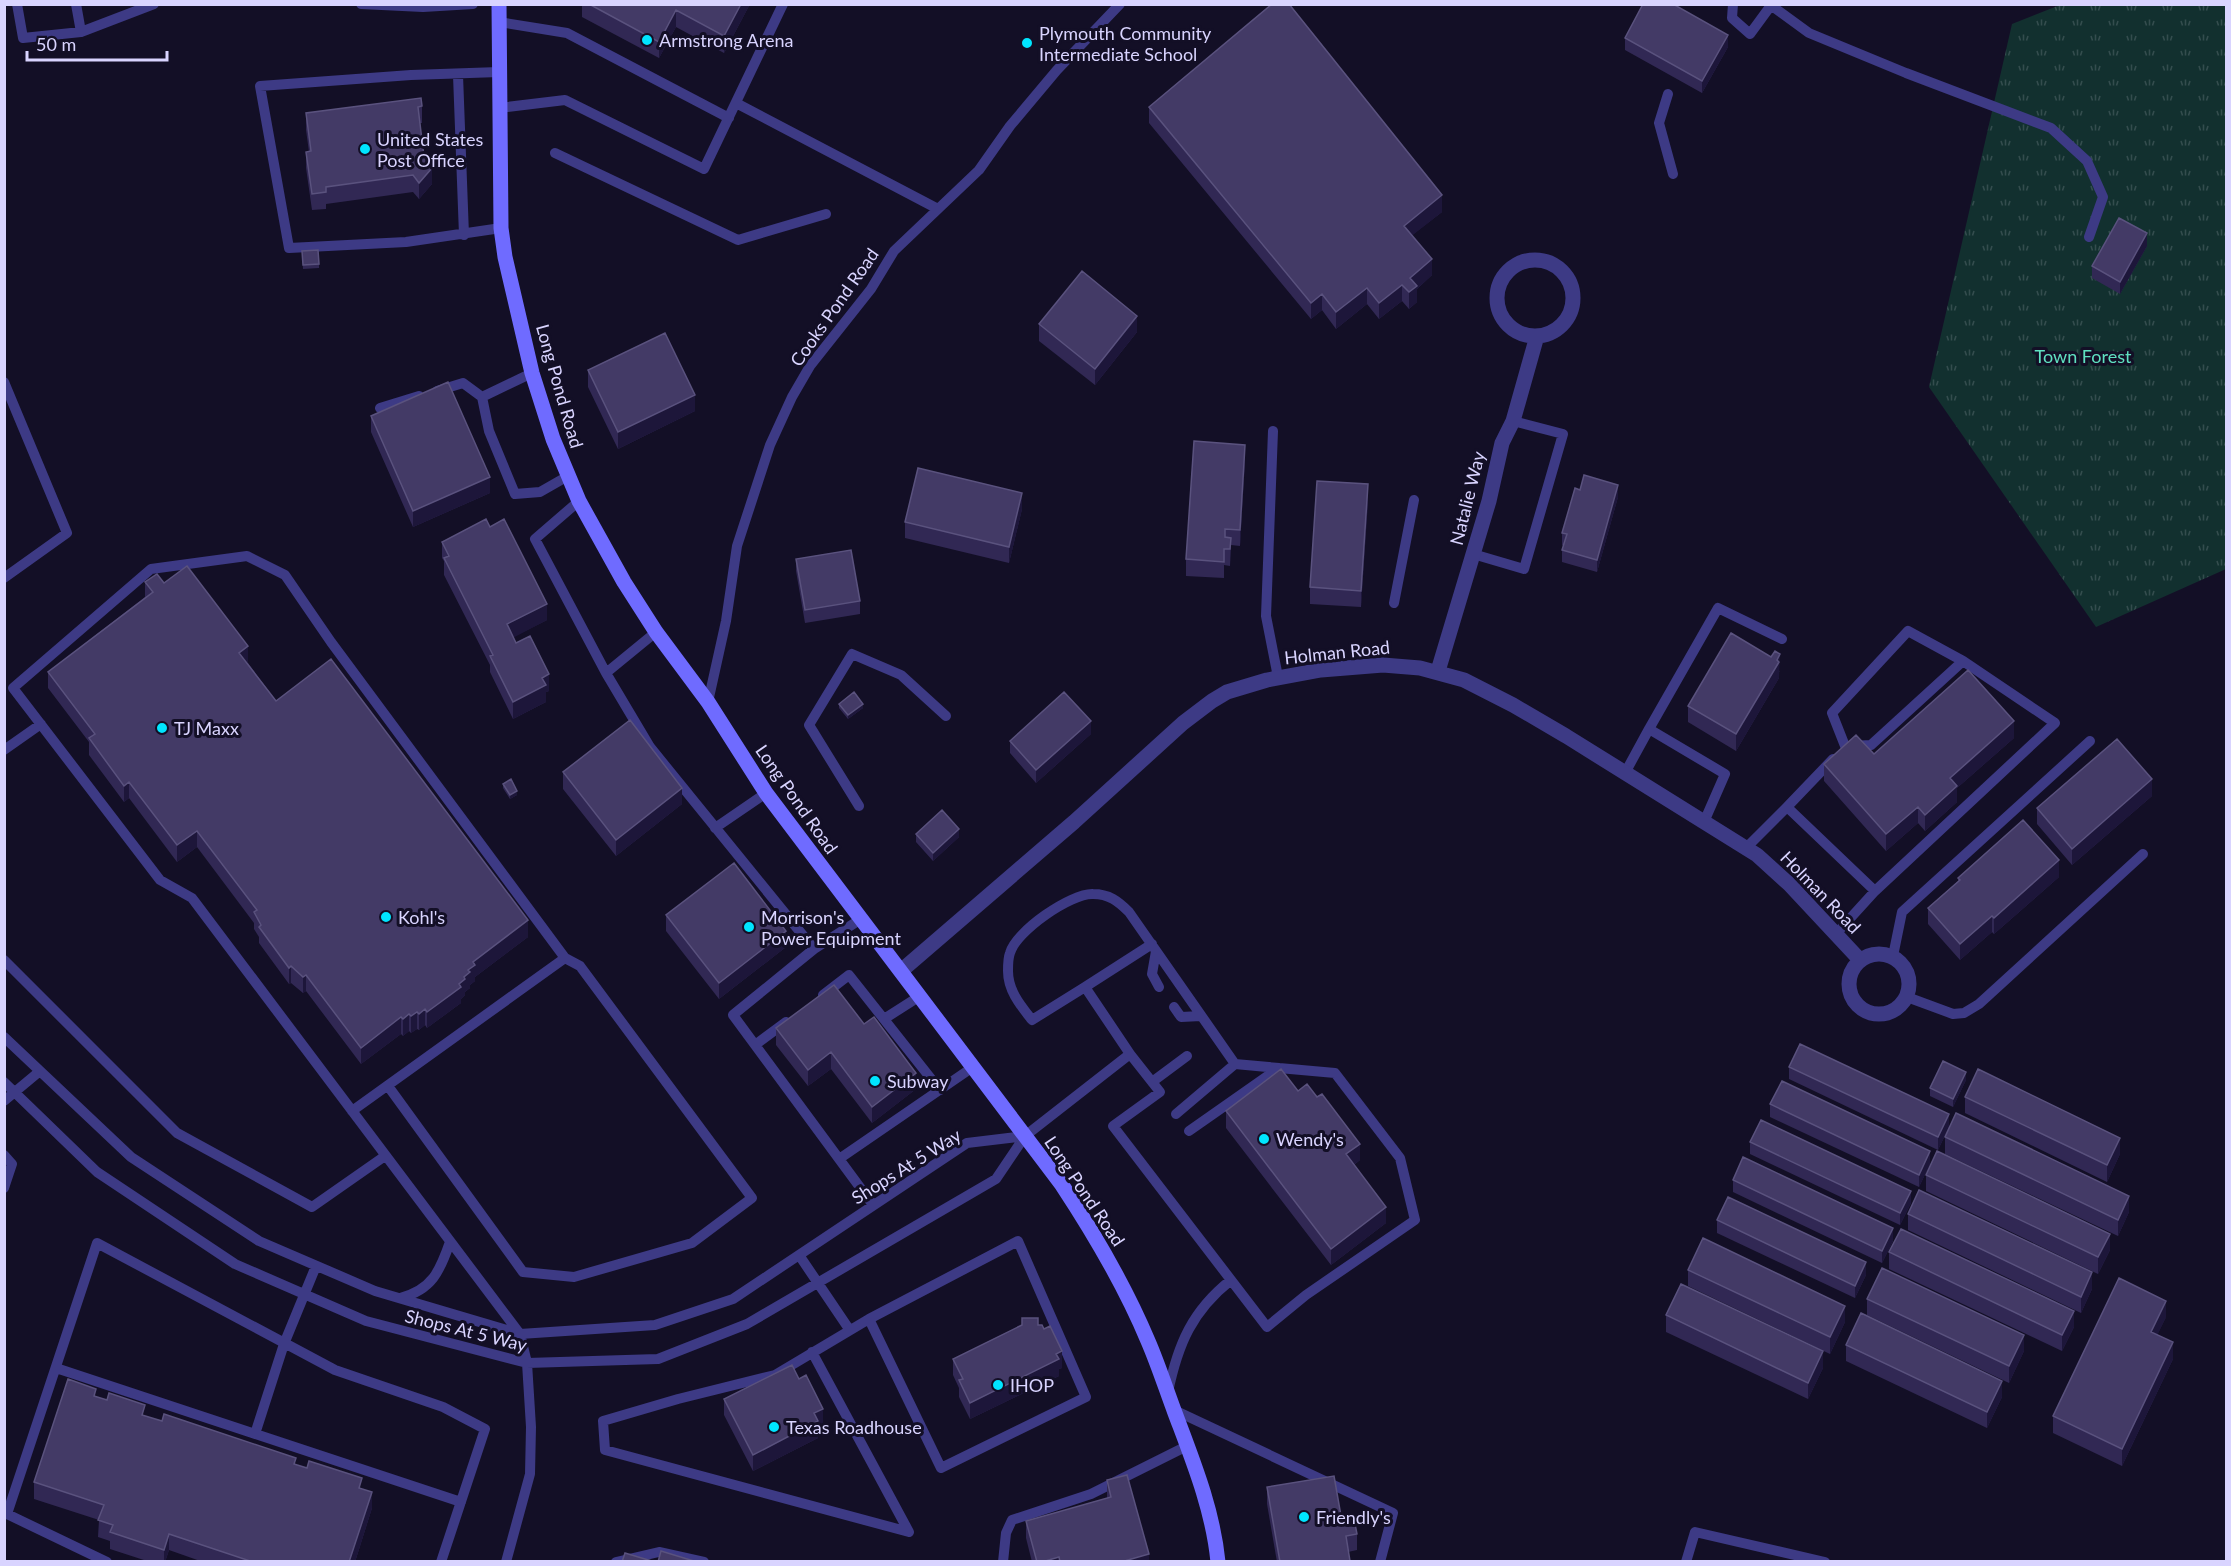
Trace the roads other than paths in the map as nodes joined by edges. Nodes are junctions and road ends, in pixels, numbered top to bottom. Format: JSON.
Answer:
{"nodes":[{"id":1,"x":17,"y":4,"type":"edge"},
{"id":2,"x":76,"y":4,"type":"edge"},
{"id":3,"x":154,"y":4,"type":"edge"},
{"id":4,"x":362,"y":4,"type":"edge"},
{"id":5,"x":473,"y":4,"type":"edge"},
{"id":6,"x":499,"y":4,"type":"edge"},
{"id":7,"x":783,"y":4,"type":"edge"},
{"id":8,"x":1120,"y":4,"type":"edge"},
{"id":9,"x":1733,"y":4,"type":"edge"},
{"id":10,"x":1772,"y":5,"type":"edge"},
{"id":11,"x":423,"y":6,"type":"edge"},
{"id":12,"x":499,"y":22,"type":"junction"},
{"id":13,"x":81,"y":32,"type":"junction"},
{"id":14,"x":499,"y":72,"type":"junction"},
{"id":15,"x":458,"y":75,"type":"junction"},
{"id":16,"x":1668,"y":94,"type":"dead end"},
{"id":17,"x":736,"y":103,"type":"junction"},
{"id":18,"x":499,"y":108,"type":"junction"},
{"id":19,"x":729,"y":118,"type":"junction"},
{"id":20,"x":555,"y":153,"type":"dead end"},
{"id":21,"x":1673,"y":174,"type":"dead end"},
{"id":22,"x":938,"y":208,"type":"junction"},
{"id":23,"x":825,"y":214,"type":"dead end"},
{"id":24,"x":501,"y":228,"type":"junction"},
{"id":25,"x":464,"y":235,"type":"junction"},
{"id":26,"x":2089,"y":237,"type":"dead end"},
{"id":27,"x":1537,"y":336,"type":"junction"},
{"id":28,"x":532,"y":373,"type":"junction"},
{"id":29,"x":4,"y":382,"type":"edge"},
{"id":30,"x":482,"y":397,"type":"junction"},
{"id":31,"x":380,"y":408,"type":"dead end"},
{"id":32,"x":1514,"y":421,"type":"junction"},
{"id":33,"x":1272,"y":431,"type":"dead end"},
{"id":34,"x":568,"y":477,"type":"junction"},
{"id":35,"x":1414,"y":500,"type":"dead end"},
{"id":36,"x":579,"y":501,"type":"junction"},
{"id":37,"x":1473,"y":554,"type":"junction"},
{"id":38,"x":4,"y":578,"type":"edge"},
{"id":39,"x":1394,"y":603,"type":"dead end"},
{"id":40,"x":656,"y":632,"type":"junction"},
{"id":41,"x":1782,"y":639,"type":"dead end"},
{"id":42,"x":1963,"y":661,"type":"junction"},
{"id":43,"x":1438,"y":671,"type":"junction"},
{"id":44,"x":606,"y":673,"type":"junction"},
{"id":45,"x":1278,"y":678,"type":"junction"},
{"id":46,"x":708,"y":702,"type":"junction"},
{"id":47,"x":946,"y":716,"type":"dead end"},
{"id":48,"x":40,"y":724,"type":"junction"},
{"id":49,"x":1649,"y":729,"type":"junction"},
{"id":50,"x":2090,"y":741,"type":"dead end"},
{"id":51,"x":1845,"y":746,"type":"junction"},
{"id":52,"x":4,"y":750,"type":"edge"},
{"id":53,"x":1625,"y":773,"type":"junction"},
{"id":54,"x":766,"y":793,"type":"junction"},
{"id":55,"x":859,"y":806,"type":"dead end"},
{"id":56,"x":1787,"y":807,"type":"junction"},
{"id":57,"x":1704,"y":822,"type":"junction"},
{"id":58,"x":715,"y":828,"type":"junction"},
{"id":59,"x":1746,"y":848,"type":"junction"},
{"id":60,"x":2143,"y":855,"type":"dead end"},
{"id":61,"x":1875,"y":891,"type":"junction"},
{"id":62,"x":861,"y":919,"type":"junction"},
{"id":63,"x":1835,"y":935,"type":"junction"},
{"id":64,"x":1154,"y":948,"type":"junction"},
{"id":65,"x":814,"y":949,"type":"junction"},
{"id":66,"x":1893,"y":956,"type":"junction"},
{"id":67,"x":564,"y":958,"type":"junction"},
{"id":68,"x":4,"y":960,"type":"edge"},
{"id":69,"x":1860,"y":960,"type":"junction"},
{"id":70,"x":901,"y":971,"type":"junction"},
{"id":71,"x":1085,"y":987,"type":"junction"},
{"id":72,"x":1159,"y":987,"type":"dead end"},
{"id":73,"x":920,"y":996,"type":"junction"},
{"id":74,"x":1907,"y":997,"type":"junction"},
{"id":75,"x":812,"y":1003,"type":"edge"},
{"id":76,"x":1174,"y":1007,"type":"dead end"},
{"id":77,"x":1201,"y":1016,"type":"junction"},
{"id":78,"x":793,"y":1017,"type":"edge"},
{"id":79,"x":884,"y":1019,"type":"junction"},
{"id":80,"x":4,"y":1037,"type":"edge"},
{"id":81,"x":755,"y":1045,"type":"junction"},
{"id":82,"x":1131,"y":1054,"type":"junction"},
{"id":83,"x":1187,"y":1056,"type":"dead end"},
{"id":84,"x":1235,"y":1064,"type":"junction"},
{"id":85,"x":973,"y":1067,"type":"junction"},
{"id":86,"x":1278,"y":1068,"type":"junction"},
{"id":87,"x":40,"y":1071,"type":"junction"},
{"id":88,"x":4,"y":1082,"type":"edge"},
{"id":89,"x":1152,"y":1082,"type":"junction"},
{"id":90,"x":388,"y":1086,"type":"junction"},
{"id":91,"x":940,"y":1090,"type":"junction"},
{"id":92,"x":16,"y":1092,"type":"junction"},
{"id":93,"x":4,"y":1101,"type":"edge"},
{"id":94,"x":352,"y":1112,"type":"junction"},
{"id":95,"x":1176,"y":1114,"type":"dead end"},
{"id":96,"x":1189,"y":1131,"type":"dead end"},
{"id":97,"x":1025,"y":1136,"type":"junction"},
{"id":98,"x":4,"y":1155,"type":"edge"},
{"id":99,"x":385,"y":1156,"type":"junction"},
{"id":100,"x":839,"y":1159,"type":"junction"},
{"id":101,"x":4,"y":1188,"type":"edge"},
{"id":102,"x":873,"y":1205,"type":"junction"},
{"id":103,"x":450,"y":1242,"type":"junction"},
{"id":104,"x":799,"y":1255,"type":"junction"},
{"id":105,"x":316,"y":1266,"type":"junction"},
{"id":106,"x":1231,"y":1280,"type":"junction"},
{"id":107,"x":817,"y":1284,"type":"junction"},
{"id":108,"x":303,"y":1294,"type":"junction"},
{"id":109,"x":398,"y":1298,"type":"junction"},
{"id":110,"x":869,"y":1319,"type":"junction"},
{"id":111,"x":849,"y":1329,"type":"junction"},
{"id":112,"x":520,"y":1334,"type":"junction"},
{"id":113,"x":284,"y":1344,"type":"junction"},
{"id":114,"x":812,"y":1352,"type":"junction"},
{"id":115,"x":527,"y":1363,"type":"junction"},
{"id":116,"x":56,"y":1368,"type":"junction"},
{"id":117,"x":1168,"y":1392,"type":"junction"},
{"id":118,"x":1173,"y":1410,"type":"junction"},
{"id":119,"x":255,"y":1434,"type":"junction"},
{"id":120,"x":1187,"y":1446,"type":"junction"},
{"id":121,"x":461,"y":1502,"type":"junction"},
{"id":122,"x":107,"y":1562,"type":"edge"},
{"id":123,"x":441,"y":1562,"type":"edge"},
{"id":124,"x":506,"y":1562,"type":"edge"},
{"id":125,"x":616,"y":1562,"type":"edge"},
{"id":126,"x":704,"y":1562,"type":"edge"},
{"id":127,"x":1004,"y":1562,"type":"edge"},
{"id":128,"x":1218,"y":1562,"type":"edge"},
{"id":129,"x":1380,"y":1562,"type":"edge"},
{"id":130,"x":1686,"y":1562,"type":"edge"},
{"id":131,"x":1825,"y":1562,"type":"edge"}],
"edges":[{"from":1,"to":13,"type":"lane"},
{"from":2,"to":13,"type":"lane"},
{"from":3,"to":13,"type":"lane"},
{"from":4,"to":11,"type":"lane"},
{"from":5,"to":11,"type":"lane"},
{"from":6,"to":12,"type":"street","name":"Long Pond Road"},
{"from":7,"to":17,"type":"lane"},
{"from":8,"to":22,"type":"lane","name":"Cooks Pond Road"},
{"from":9,"to":10,"type":"lane"},
{"from":10,"to":26,"type":"lane"},
{"from":12,"to":14,"type":"street","name":"Long Pond Road"},
{"from":12,"to":19,"type":"lane"},
{"from":14,"to":15,"type":"lane"},
{"from":14,"to":18,"type":"street","name":"Long Pond Road"},
{"from":15,"to":25,"type":"lane"},
{"from":15,"to":25,"type":"lane"},
{"from":16,"to":21,"type":"lane"},
{"from":17,"to":19,"type":"lane"},
{"from":17,"to":22,"type":"lane"},
{"from":18,"to":19,"type":"lane"},
{"from":18,"to":24,"type":"street","name":"Long Pond Road"},
{"from":20,"to":23,"type":"lane"},
{"from":22,"to":46,"type":"lane","name":"Cooks Pond Road"},
{"from":24,"to":25,"type":"lane"},
{"from":24,"to":28,"type":"street","name":"Long Pond Road"},
{"from":27,"to":27,"type":"street"},
{"from":27,"to":32,"type":"street","name":"Natalie Way"},
{"from":28,"to":30,"type":"lane"},
{"from":28,"to":34,"type":"street","name":"Long Pond Road"},
{"from":29,"to":38,"type":"lane"},
{"from":30,"to":31,"type":"lane"},
{"from":30,"to":34,"type":"lane"},
{"from":32,"to":37,"type":"street","name":"Natalie Way"},
{"from":32,"to":37,"type":"lane"},
{"from":33,"to":45,"type":"lane"},
{"from":34,"to":36,"type":"street","name":"Long Pond Road"},
{"from":35,"to":39,"type":"lane"},
{"from":36,"to":40,"type":"street","name":"Long Pond Road"},
{"from":36,"to":44,"type":"lane"},
{"from":37,"to":43,"type":"street","name":"Natalie Way"},
{"from":40,"to":44,"type":"lane"},
{"from":40,"to":46,"type":"street","name":"Long Pond Road"},
{"from":41,"to":49,"type":"lane"},
{"from":42,"to":51,"type":"lane"},
{"from":42,"to":51,"type":"lane"},
{"from":42,"to":61,"type":"lane"},
{"from":43,"to":45,"type":"street","name":"Holman Road"},
{"from":43,"to":53,"type":"street","name":"Holman Road"},
{"from":44,"to":58,"type":"lane"},
{"from":45,"to":70,"type":"street","name":"Holman Road"},
{"from":46,"to":54,"type":"street","name":"Long Pond Road"},
{"from":47,"to":55,"type":"lane"},
{"from":48,"to":52,"type":"lane"},
{"from":48,"to":67,"type":"lane"},
{"from":48,"to":94,"type":"lane"},
{"from":49,"to":53,"type":"lane"},
{"from":49,"to":57,"type":"lane"},
{"from":50,"to":66,"type":"lane"},
{"from":51,"to":56,"type":"lane"},
{"from":53,"to":57,"type":"street","name":"Holman Road"},
{"from":54,"to":58,"type":"lane"},
{"from":54,"to":62,"type":"street","name":"Long Pond Road"},
{"from":56,"to":59,"type":"lane"},
{"from":56,"to":61,"type":"lane"},
{"from":57,"to":59,"type":"street","name":"Holman Road"},
{"from":58,"to":65,"type":"lane"},
{"from":59,"to":63,"type":"street","name":"Holman Road"},
{"from":60,"to":74,"type":"lane"},
{"from":61,"to":63,"type":"lane"},
{"from":62,"to":65,"type":"lane"},
{"from":62,"to":70,"type":"street","name":"Long Pond Road"},
{"from":63,"to":69,"type":"street","name":"Holman Road"},
{"from":64,"to":71,"type":"lane"},
{"from":64,"to":71,"type":"lane"},
{"from":64,"to":72,"type":"lane"},
{"from":64,"to":77,"type":"lane"},
{"from":65,"to":81,"type":"lane"},
{"from":66,"to":69,"type":"street","name":"Holman Road"},
{"from":66,"to":74,"type":"street"},
{"from":67,"to":90,"type":"lane"},
{"from":67,"to":90,"type":"lane"},
{"from":68,"to":99,"type":"lane"},
{"from":69,"to":74,"type":"street","name":"Holman Road"},
{"from":70,"to":73,"type":"street","name":"Long Pond Road"},
{"from":71,"to":82,"type":"lane"},
{"from":73,"to":79,"type":"lane"},
{"from":73,"to":85,"type":"street","name":"Long Pond Road"},
{"from":75,"to":79,"type":"lane"},
{"from":76,"to":77,"type":"lane"},
{"from":77,"to":84,"type":"lane"},
{"from":78,"to":81,"type":"lane"},
{"from":79,"to":91,"type":"lane"},
{"from":80,"to":87,"type":"lane","name":"Shops At 5 Way"},
{"from":81,"to":100,"type":"lane"},
{"from":82,"to":89,"type":"lane"},
{"from":82,"to":97,"type":"lane"},
{"from":83,"to":89,"type":"lane"},
{"from":84,"to":86,"type":"lane"},
{"from":84,"to":95,"type":"lane"},
{"from":85,"to":91,"type":"lane"},
{"from":85,"to":97,"type":"street","name":"Long Pond Road"},
{"from":86,"to":96,"type":"lane"},
{"from":86,"to":106,"type":"lane"},
{"from":87,"to":92,"type":"lane"},
{"from":87,"to":105,"type":"lane","name":"Shops At 5 Way"},
{"from":88,"to":92,"type":"lane","name":"Shops At 5 Way"},
{"from":89,"to":106,"type":"lane"},
{"from":90,"to":94,"type":"lane"},
{"from":91,"to":100,"type":"lane"},
{"from":92,"to":93,"type":"lane"},
{"from":92,"to":108,"type":"lane","name":"Shops At 5 Way"},
{"from":94,"to":99,"type":"lane"},
{"from":97,"to":102,"type":"lane","name":"Shops At 5 Way"},
{"from":97,"to":107,"type":"lane","name":"Shops At 5 Way"},
{"from":97,"to":117,"type":"street","name":"Long Pond Road"},
{"from":98,"to":101,"type":"lane"},
{"from":99,"to":103,"type":"lane"},
{"from":100,"to":102,"type":"lane"},
{"from":102,"to":104,"type":"lane","name":"Shops At 5 Way"},
{"from":103,"to":109,"type":"lane"},
{"from":103,"to":112,"type":"lane"},
{"from":104,"to":107,"type":"lane"},
{"from":104,"to":112,"type":"lane","name":"Shops At 5 Way"},
{"from":105,"to":108,"type":"lane"},
{"from":105,"to":109,"type":"lane","name":"Shops At 5 Way"},
{"from":106,"to":117,"type":"lane"},
{"from":107,"to":111,"type":"lane"},
{"from":107,"to":115,"type":"lane","name":"Shops At 5 Way"},
{"from":108,"to":113,"type":"lane"},
{"from":108,"to":115,"type":"lane","name":"Shops At 5 Way"},
{"from":109,"to":112,"type":"lane","name":"Shops At 5 Way"},
{"from":110,"to":110,"type":"lane"},
{"from":110,"to":111,"type":"lane"},
{"from":111,"to":114,"type":"lane"},
{"from":112,"to":115,"type":"lane"},
{"from":113,"to":116,"type":"lane"},
{"from":113,"to":119,"type":"lane"},
{"from":113,"to":121,"type":"lane"},
{"from":114,"to":114,"type":"lane"},
{"from":115,"to":124,"type":"lane"},
{"from":116,"to":119,"type":"lane"},
{"from":116,"to":122,"type":"lane"},
{"from":117,"to":118,"type":"street","name":"Long Pond Road"},
{"from":118,"to":120,"type":"street","name":"Long Pond Road"},
{"from":118,"to":129,"type":"lane"},
{"from":119,"to":121,"type":"lane"},
{"from":120,"to":127,"type":"lane"},
{"from":120,"to":128,"type":"street","name":"Long Pond Road"},
{"from":121,"to":123,"type":"lane"},
{"from":125,"to":126,"type":"lane"},
{"from":130,"to":131,"type":"lane"}]}
